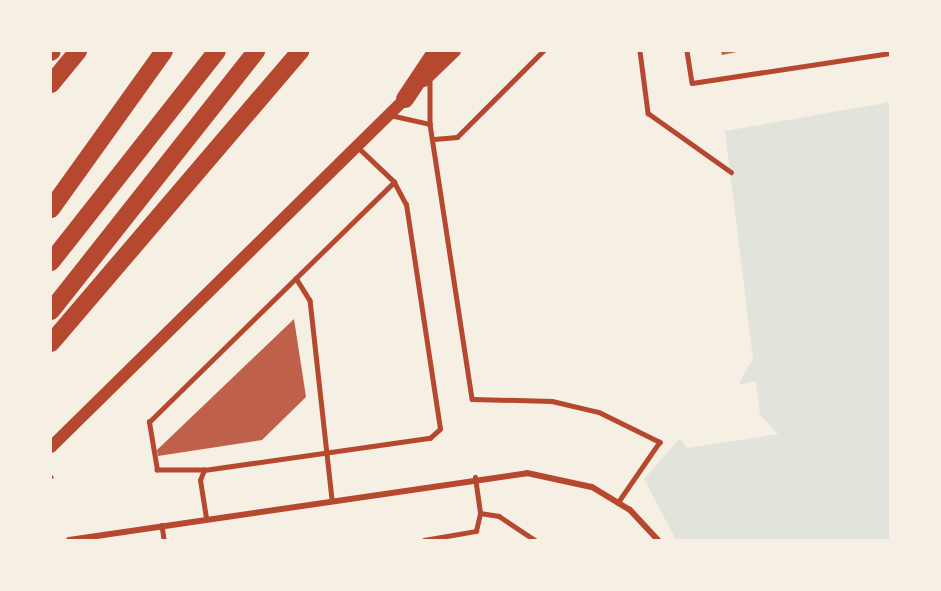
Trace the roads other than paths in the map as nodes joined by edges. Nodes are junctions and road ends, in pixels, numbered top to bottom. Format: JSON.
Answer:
{"nodes":[{"id":1,"x":78,"y":51,"type":"edge"},
{"id":2,"x":164,"y":51,"type":"edge"},
{"id":3,"x":217,"y":51,"type":"edge"},
{"id":4,"x":256,"y":51,"type":"edge"},
{"id":5,"x":300,"y":51,"type":"edge"},
{"id":6,"x":437,"y":51,"type":"edge"},
{"id":7,"x":455,"y":51,"type":"edge"},
{"id":8,"x":543,"y":51,"type":"edge"},
{"id":9,"x":640,"y":51,"type":"edge"},
{"id":10,"x":687,"y":51,"type":"edge"},
{"id":11,"x":890,"y":53,"type":"edge"},
{"id":12,"x":430,"y":75,"type":"junction"},
{"id":13,"x":51,"y":84,"type":"edge"},
{"id":14,"x":405,"y":99,"type":"junction"},
{"id":15,"x":390,"y":116,"type":"junction"},
{"id":16,"x":430,"y":124,"type":"junction"},
{"id":17,"x":434,"y":139,"type":"junction"},
{"id":18,"x":357,"y":147,"type":"junction"},
{"id":19,"x":731,"y":172,"type":"dead end"},
{"id":20,"x":394,"y":182,"type":"junction"},
{"id":21,"x":51,"y":208,"type":"edge"},
{"id":22,"x":51,"y":262,"type":"edge"},
{"id":23,"x":296,"y":278,"type":"junction"},
{"id":24,"x":51,"y":311,"type":"edge"},
{"id":25,"x":51,"y":343,"type":"edge"},
{"id":26,"x":51,"y":447,"type":"edge"},
{"id":27,"x":326,"y":452,"type":"junction"},
{"id":28,"x":204,"y":470,"type":"junction"},
{"id":29,"x":475,"y":477,"type":"junction"},
{"id":30,"x":332,"y":498,"type":"junction"},
{"id":31,"x":618,"y":503,"type":"junction"},
{"id":32,"x":480,"y":513,"type":"junction"},
{"id":33,"x":206,"y":518,"type":"junction"},
{"id":34,"x":162,"y":525,"type":"junction"},
{"id":35,"x":74,"y":540,"type":"edge"},
{"id":36,"x":164,"y":540,"type":"edge"},
{"id":37,"x":424,"y":540,"type":"edge"},
{"id":38,"x":536,"y":540,"type":"edge"},
{"id":39,"x":658,"y":540,"type":"edge"}],
"edges":[{"from":1,"to":13,"type":"highway"},
{"from":2,"to":21,"type":"highway"},
{"from":3,"to":22,"type":"highway"},
{"from":4,"to":24,"type":"highway"},
{"from":5,"to":25,"type":"highway"},
{"from":6,"to":14,"type":"highway"},
{"from":7,"to":12,"type":"main road"},
{"from":8,"to":17,"type":"lane"},
{"from":9,"to":19,"type":"lane"},
{"from":10,"to":11,"type":"lane"},
{"from":12,"to":14,"type":"main road"},
{"from":12,"to":16,"type":"lane"},
{"from":14,"to":15,"type":"main road"},
{"from":15,"to":16,"type":"lane"},
{"from":15,"to":18,"type":"main road"},
{"from":16,"to":17,"type":"lane"},
{"from":17,"to":31,"type":"lane"},
{"from":18,"to":20,"type":"lane"},
{"from":18,"to":26,"type":"main road"},
{"from":20,"to":23,"type":"lane"},
{"from":20,"to":27,"type":"lane"},
{"from":23,"to":27,"type":"lane"},
{"from":23,"to":28,"type":"lane"},
{"from":27,"to":28,"type":"lane"},
{"from":27,"to":30,"type":"lane"},
{"from":28,"to":33,"type":"lane"},
{"from":29,"to":30,"type":"street"},
{"from":29,"to":31,"type":"street"},
{"from":29,"to":32,"type":"lane"},
{"from":30,"to":33,"type":"street"},
{"from":31,"to":39,"type":"street"},
{"from":32,"to":37,"type":"lane"},
{"from":32,"to":38,"type":"lane"},
{"from":33,"to":34,"type":"street"},
{"from":34,"to":35,"type":"street"},
{"from":34,"to":36,"type":"lane"}]}
